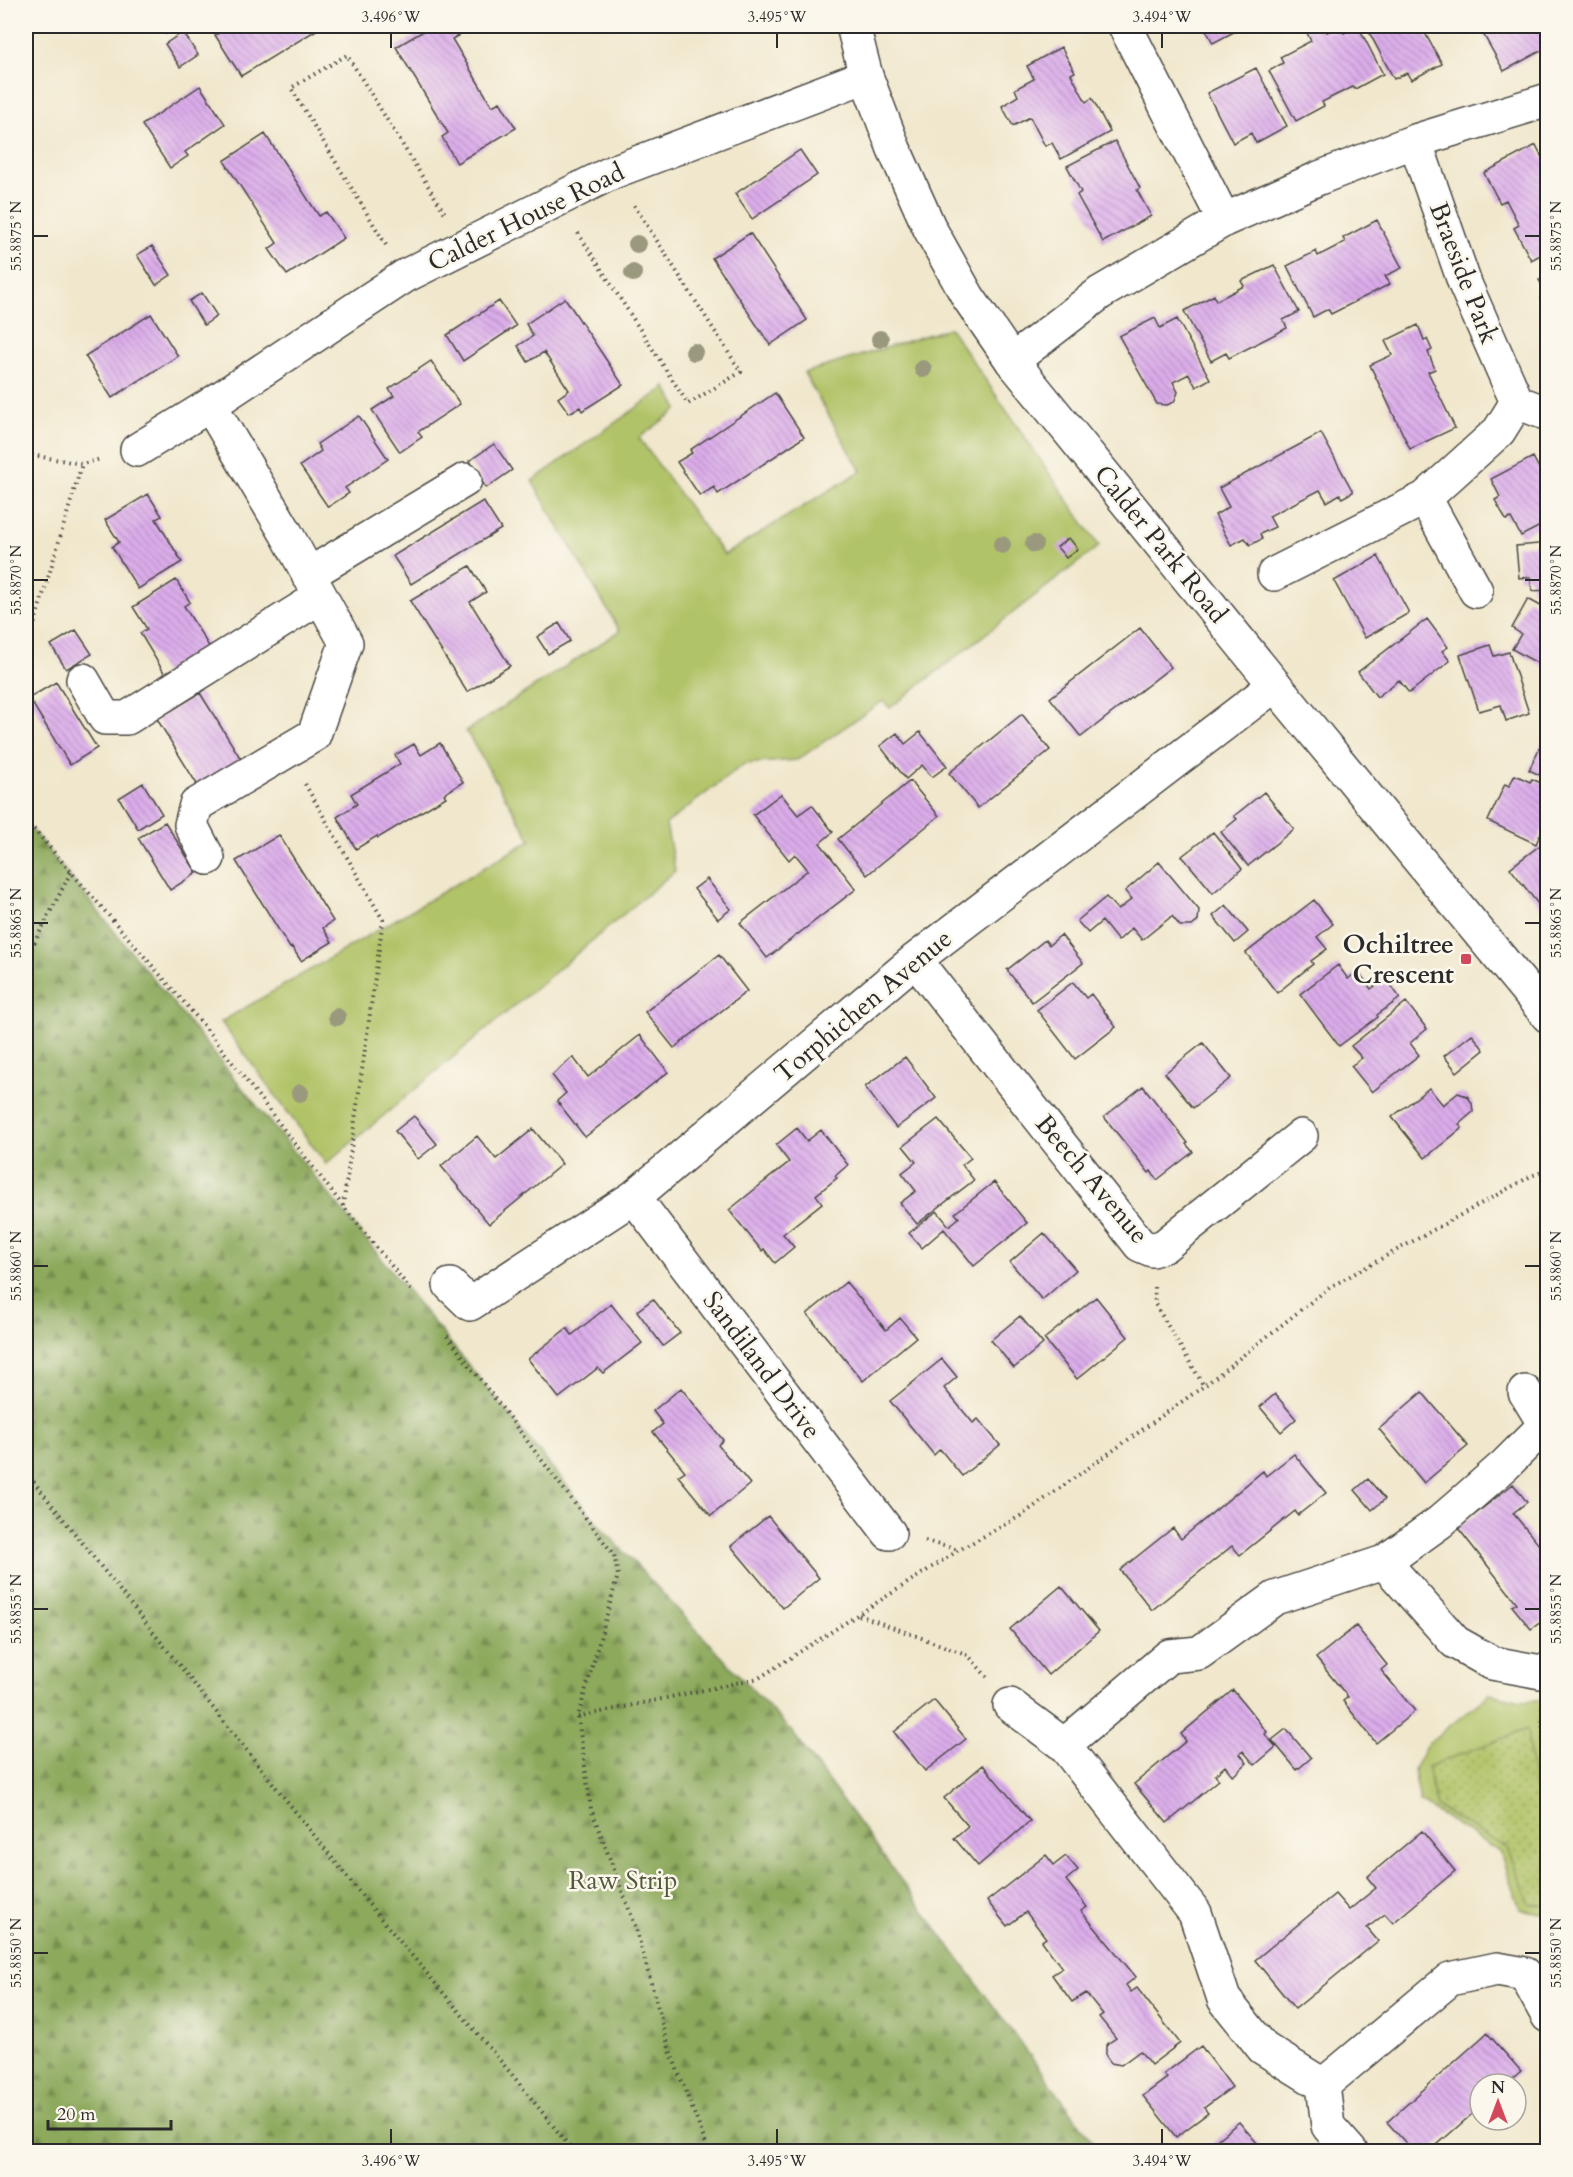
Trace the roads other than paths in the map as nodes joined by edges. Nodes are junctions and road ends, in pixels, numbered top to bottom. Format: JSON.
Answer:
{"nodes":[{"id":1,"x":853,"y":26,"type":"edge"},
{"id":2,"x":1125,"y":26,"type":"edge"},
{"id":3,"x":866,"y":76,"type":"junction"},
{"id":4,"x":1548,"y":100,"type":"edge"},
{"id":5,"x":1415,"y":141,"type":"junction"},
{"id":6,"x":1224,"y":220,"type":"junction"},
{"id":7,"x":1012,"y":360,"type":"junction"},
{"id":8,"x":1517,"y":402,"type":"junction"},
{"id":9,"x":210,"y":405,"type":"junction"},
{"id":10,"x":1548,"y":414,"type":"edge"},
{"id":11,"x":137,"y":450,"type":"road end"},
{"id":12,"x":465,"y":480,"type":"dead end"},
{"id":13,"x":1425,"y":498,"type":"junction"},
{"id":14,"x":1274,"y":574,"type":"dead end"},
{"id":15,"x":314,"y":586,"type":"junction"},
{"id":16,"x":1476,"y":591,"type":"dead end"},
{"id":17,"x":83,"y":680,"type":"dead end"},
{"id":18,"x":1275,"y":685,"type":"junction"},
{"id":19,"x":208,"y":858,"type":"dead end"},
{"id":20,"x":915,"y":960,"type":"junction"},
{"id":21,"x":1548,"y":1016,"type":"edge"},
{"id":22,"x":1301,"y":1136,"type":"dead end"},
{"id":23,"x":634,"y":1197,"type":"junction"},
{"id":24,"x":450,"y":1285,"type":"dead end"},
{"id":25,"x":1525,"y":1392,"type":"dead end"},
{"id":26,"x":1546,"y":1426,"type":"edge"},
{"id":27,"x":889,"y":1533,"type":"dead end"},
{"id":28,"x":1383,"y":1562,"type":"junction"},
{"id":29,"x":1544,"y":1671,"type":"edge"},
{"id":30,"x":1010,"y":1705,"type":"road end"},
{"id":31,"x":1064,"y":1745,"type":"junction"},
{"id":32,"x":1548,"y":2016,"type":"edge"},
{"id":33,"x":1323,"y":2085,"type":"junction"},
{"id":34,"x":1351,"y":2151,"type":"edge"}],
"edges":[{"from":1,"to":3,"type":"street","name":"Calder Park Road"},
{"from":2,"to":6,"type":"street"},
{"from":3,"to":7,"type":"street","name":"Calder Park Road"},
{"from":3,"to":9,"type":"street","name":"Calder House Road"},
{"from":4,"to":5,"type":"street"},
{"from":5,"to":6,"type":"street"},
{"from":5,"to":8,"type":"street","name":"Braeside Park"},
{"from":6,"to":7,"type":"street"},
{"from":7,"to":18,"type":"street","name":"Calder Park Road"},
{"from":8,"to":10,"type":"street"},
{"from":8,"to":13,"type":"street"},
{"from":9,"to":11,"type":"street","name":"Calder House Road"},
{"from":9,"to":15,"type":"street"},
{"from":12,"to":15,"type":"street"},
{"from":13,"to":14,"type":"street"},
{"from":13,"to":16,"type":"street"},
{"from":15,"to":17,"type":"street"},
{"from":15,"to":19,"type":"street"},
{"from":18,"to":20,"type":"street","name":"Torphichen Avenue"},
{"from":18,"to":21,"type":"street","name":"Calder Park Road"},
{"from":20,"to":22,"type":"street","name":"Beech Avenue"},
{"from":20,"to":23,"type":"street","name":"Torphichen Avenue"},
{"from":23,"to":24,"type":"street","name":"Torphichen Avenue"},
{"from":23,"to":27,"type":"street","name":"Sandiland Drive"},
{"from":25,"to":26,"type":"street"},
{"from":26,"to":28,"type":"street"},
{"from":28,"to":29,"type":"street"},
{"from":28,"to":31,"type":"street"},
{"from":30,"to":31,"type":"street"},
{"from":31,"to":33,"type":"street"},
{"from":32,"to":33,"type":"street"},
{"from":33,"to":34,"type":"street"}]}
